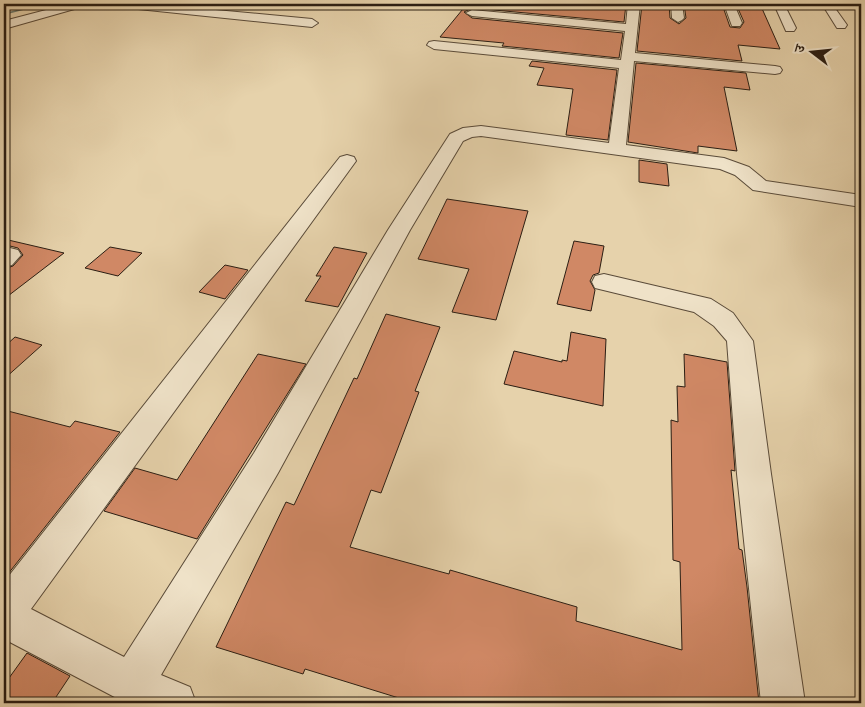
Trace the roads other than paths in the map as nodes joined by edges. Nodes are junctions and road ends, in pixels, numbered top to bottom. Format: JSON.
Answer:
{"nodes":[{"id":1,"x":82,"y":4,"type":"edge"},
{"id":2,"x":119,"y":4,"type":"edge"},
{"id":3,"x":676,"y":4,"type":"edge"},
{"id":4,"x":729,"y":4,"type":"edge"},
{"id":5,"x":779,"y":4,"type":"edge"},
{"id":6,"x":827,"y":4,"type":"edge"},
{"id":7,"x":630,"y":8,"type":"edge"},
{"id":8,"x":472,"y":13,"type":"dead end"},
{"id":9,"x":678,"y":18,"type":"dead end"},
{"id":10,"x":312,"y":23,"type":"dead end"},
{"id":11,"x":736,"y":23,"type":"dead end"},
{"id":12,"x":4,"y":25,"type":"edge"},
{"id":13,"x":841,"y":25,"type":"dead end"},
{"id":14,"x":631,"y":28,"type":"junction"},
{"id":15,"x":790,"y":28,"type":"dead end"},
{"id":16,"x":434,"y":45,"type":"dead end"},
{"id":17,"x":626,"y":53,"type":"junction"},
{"id":18,"x":776,"y":70,"type":"dead end"},
{"id":19,"x":617,"y":150,"type":"junction"},
{"id":20,"x":347,"y":161,"type":"dead end"},
{"id":21,"x":861,"y":201,"type":"edge"},
{"id":22,"x":604,"y":282,"type":"dead end"},
{"id":23,"x":4,"y":615,"type":"edge"},
{"id":24,"x":132,"y":684,"type":"junction"},
{"id":25,"x":174,"y":703,"type":"edge"},
{"id":26,"x":783,"y":703,"type":"edge"}],
"edges":[{"from":1,"to":12,"type":"street"},
{"from":2,"to":10,"type":"street"},
{"from":3,"to":9,"type":"street"},
{"from":4,"to":11,"type":"street"},
{"from":5,"to":15,"type":"street"},
{"from":6,"to":13,"type":"street"},
{"from":7,"to":14,"type":"street"},
{"from":8,"to":14,"type":"street"},
{"from":14,"to":17,"type":"street"},
{"from":16,"to":17,"type":"street"},
{"from":17,"to":18,"type":"street"},
{"from":17,"to":19,"type":"street"},
{"from":19,"to":21,"type":"street"},
{"from":19,"to":24,"type":"street"},
{"from":20,"to":23,"type":"street"},
{"from":22,"to":26,"type":"street"},
{"from":23,"to":24,"type":"street"},
{"from":24,"to":25,"type":"street"}]}
